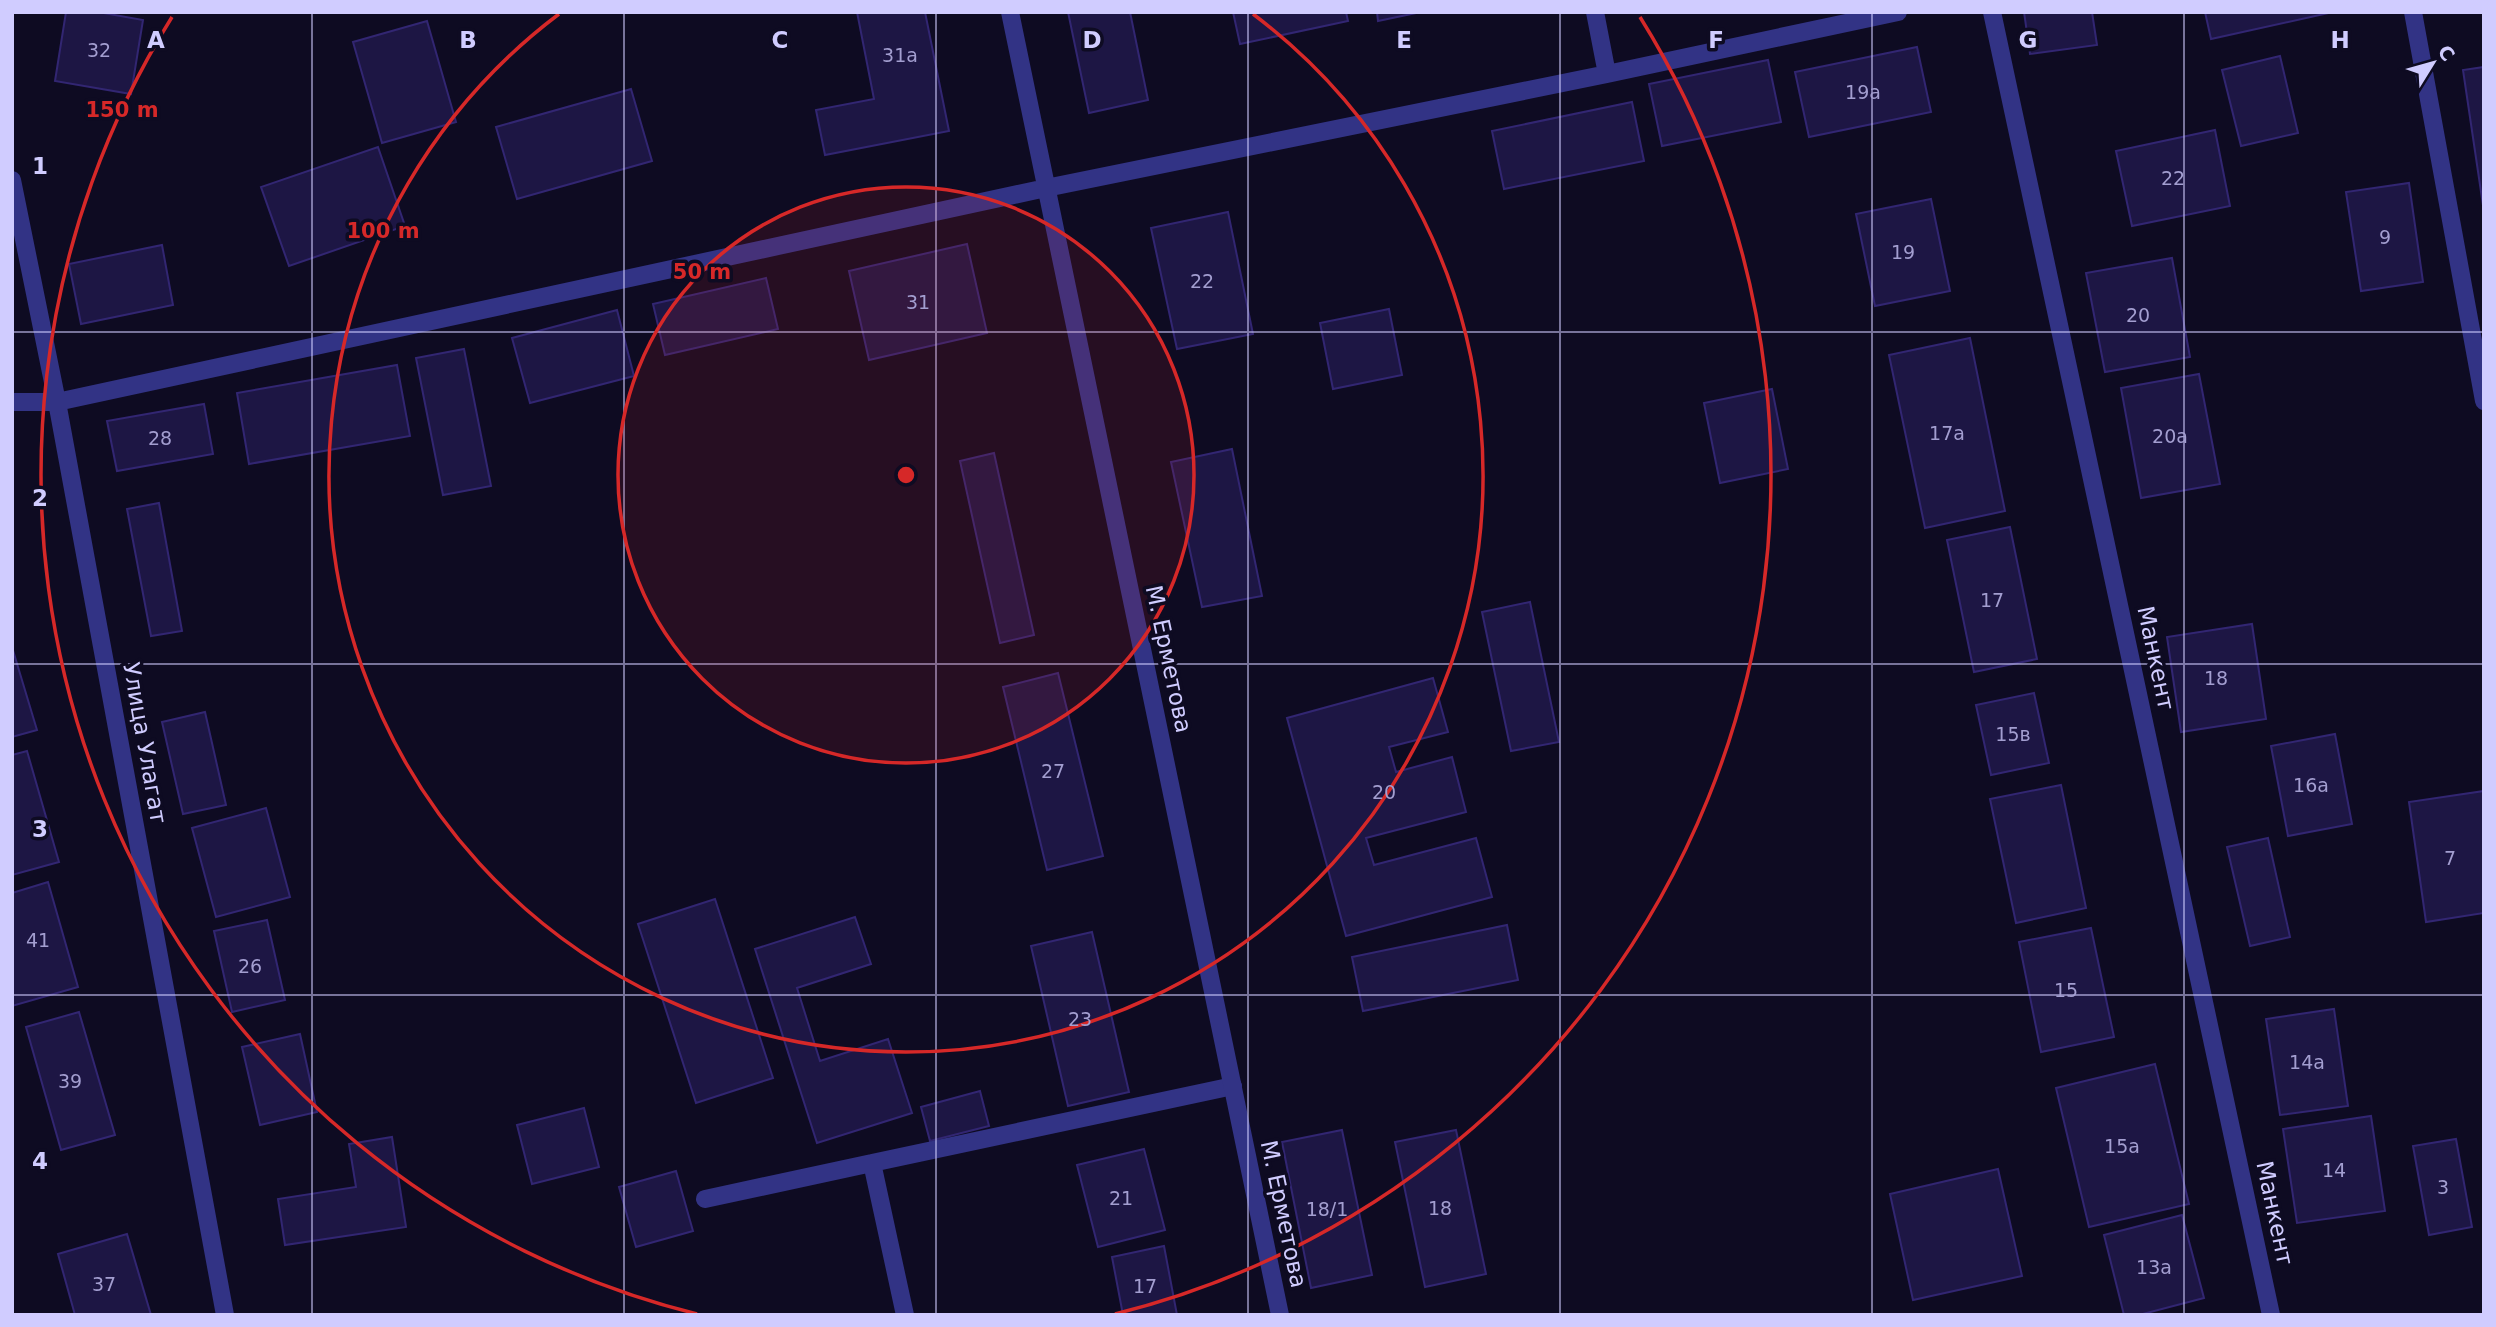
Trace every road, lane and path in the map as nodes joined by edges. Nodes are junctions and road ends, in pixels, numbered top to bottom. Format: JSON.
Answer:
{"nodes":[{"id":1,"x":1010,"y":12,"type":"edge"},
{"id":2,"x":1595,"y":12,"type":"edge"},
{"id":3,"x":1898,"y":12,"type":"edge"},
{"id":4,"x":1992,"y":12,"type":"edge"},
{"id":5,"x":2413,"y":12,"type":"edge"},
{"id":6,"x":1607,"y":74,"type":"junction"},
{"id":7,"x":12,"y":180,"type":"edge"},
{"id":8,"x":1046,"y":188,"type":"junction"},
{"id":9,"x":2484,"y":401,"type":"edge"},
{"id":10,"x":12,"y":402,"type":"edge"},
{"id":11,"x":57,"y":402,"type":"junction"},
{"id":12,"x":1233,"y":1086,"type":"junction"},
{"id":13,"x":872,"y":1163,"type":"junction"},
{"id":14,"x":705,"y":1199,"type":"dead end"},
{"id":15,"x":225,"y":1315,"type":"edge"},
{"id":16,"x":905,"y":1315,"type":"edge"},
{"id":17,"x":1280,"y":1315,"type":"edge"},
{"id":18,"x":2271,"y":1315,"type":"edge"}],
"edges":[{"from":1,"to":8,"type":"street","name":"М. Ерметова"},
{"from":2,"to":6,"type":"street"},
{"from":3,"to":6,"type":"street"},
{"from":4,"to":18,"type":"street","name":"Манкент"},
{"from":5,"to":9,"type":"street"},
{"from":6,"to":8,"type":"street"},
{"from":7,"to":11,"type":"street","name":"Улица Улагат"},
{"from":8,"to":11,"type":"street"},
{"from":8,"to":12,"type":"street","name":"М. Ерметова"},
{"from":10,"to":11,"type":"street"},
{"from":11,"to":15,"type":"street","name":"Улица Улагат"},
{"from":12,"to":13,"type":"street"},
{"from":12,"to":17,"type":"street","name":"М. Ерметова"},
{"from":13,"to":14,"type":"street"},
{"from":13,"to":16,"type":"street"}]}
